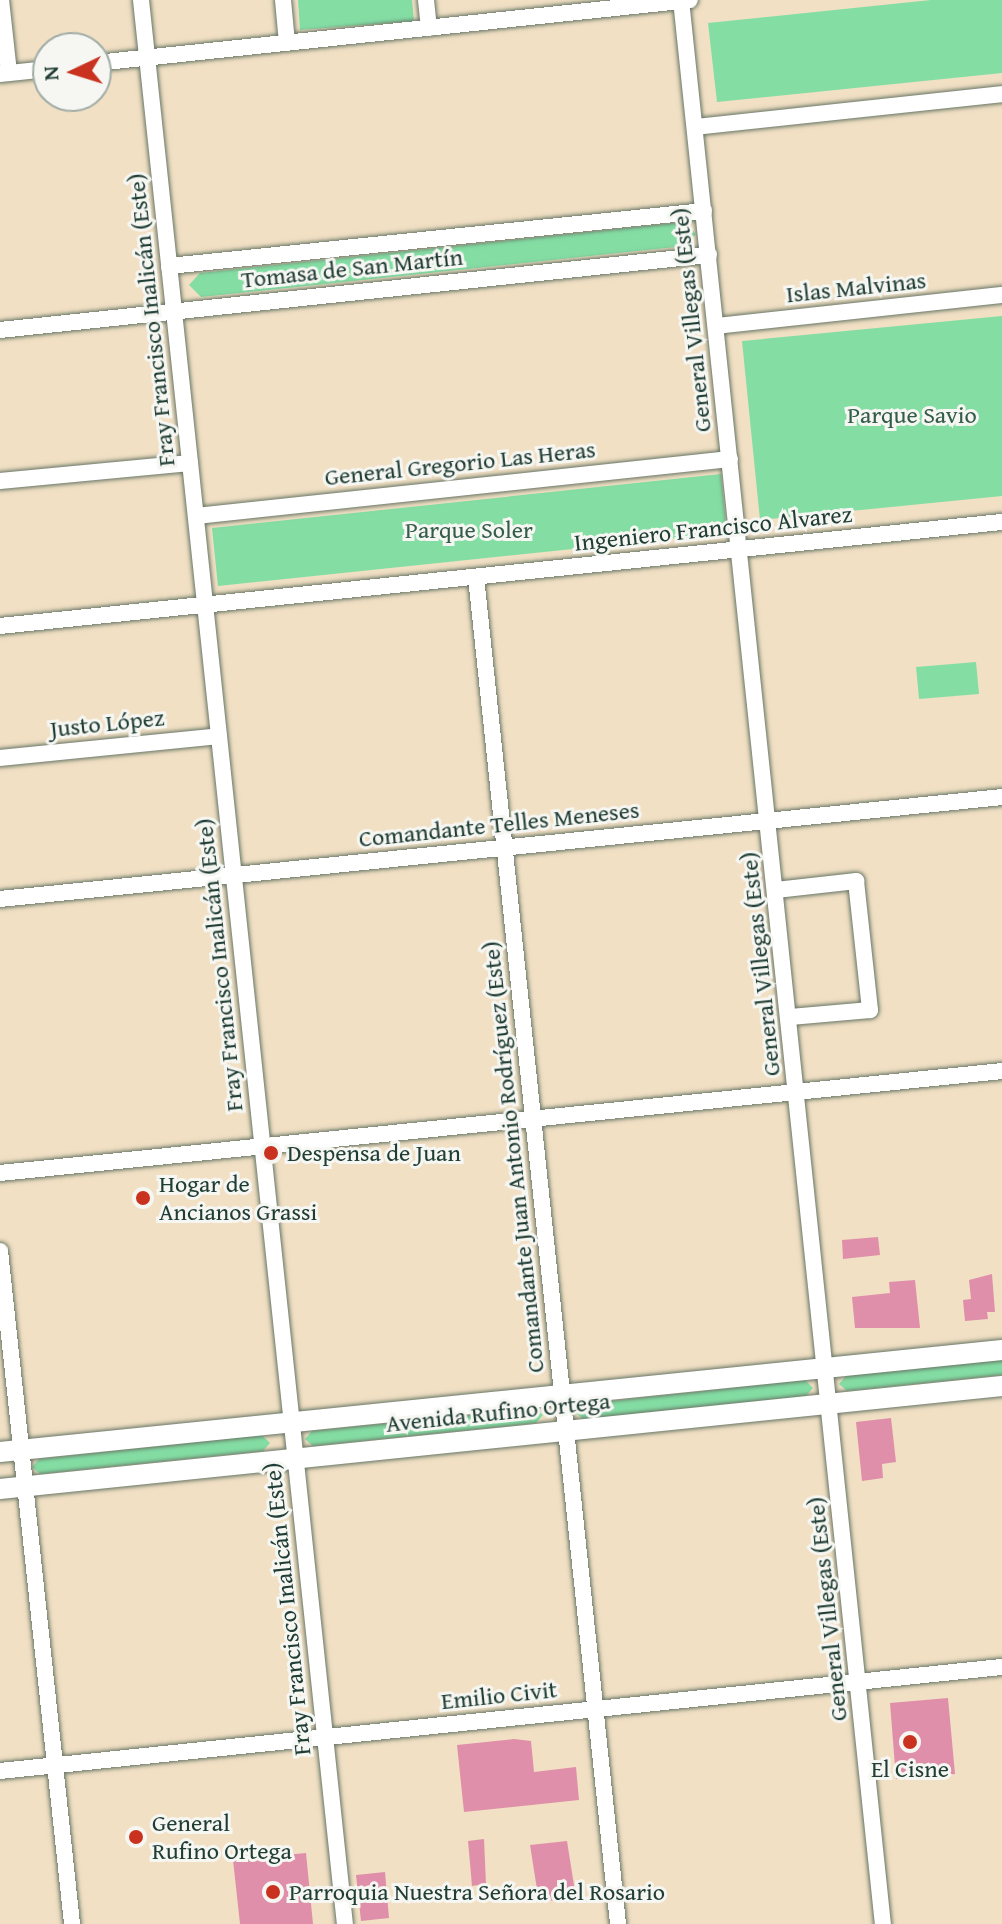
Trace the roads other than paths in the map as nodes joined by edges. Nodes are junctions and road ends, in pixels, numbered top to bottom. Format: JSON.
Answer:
{"nodes":[{"id":1,"x":1,"y":0,"type":"edge"},
{"id":2,"x":141,"y":0,"type":"edge"},
{"id":3,"x":283,"y":0,"type":"edge"},
{"id":4,"x":426,"y":0,"type":"edge"},
{"id":5,"x":681,"y":0,"type":"edge"},
{"id":6,"x":690,"y":0,"type":"edge"},
{"id":7,"x":429,"y":28,"type":"junction"},
{"id":8,"x":287,"y":43,"type":"junction"},
{"id":9,"x":147,"y":58,"type":"junction"},
{"id":10,"x":112,"y":61,"type":"edge"},
{"id":11,"x":32,"y":70,"type":"edge"},
{"id":12,"x":4,"y":73,"type":"edge"},
{"id":13,"x":1002,"y":94,"type":"edge"},
{"id":14,"x":695,"y":127,"type":"junction"},
{"id":15,"x":704,"y":211,"type":"junction"},
{"id":16,"x":709,"y":255,"type":"junction"},
{"id":17,"x":169,"y":266,"type":"junction"},
{"id":18,"x":1002,"y":295,"type":"edge"},
{"id":19,"x":174,"y":311,"type":"junction"},
{"id":20,"x":716,"y":326,"type":"junction"},
{"id":21,"x":0,"y":330,"type":"edge"},
{"id":22,"x":730,"y":459,"type":"junction"},
{"id":23,"x":190,"y":463,"type":"junction"},
{"id":24,"x":0,"y":481,"type":"edge"},
{"id":25,"x":196,"y":516,"type":"junction"},
{"id":26,"x":1002,"y":522,"type":"edge"},
{"id":27,"x":740,"y":549,"type":"junction"},
{"id":28,"x":476,"y":577,"type":"junction"},
{"id":29,"x":205,"y":605,"type":"junction"},
{"id":30,"x":0,"y":626,"type":"edge"},
{"id":31,"x":219,"y":736,"type":"junction"},
{"id":32,"x":0,"y":758,"type":"edge"},
{"id":33,"x":1002,"y":797,"type":"edge"},
{"id":34,"x":769,"y":820,"type":"junction"},
{"id":35,"x":505,"y":847,"type":"junction"},
{"id":36,"x":234,"y":875,"type":"junction"},
{"id":37,"x":776,"y":890,"type":"junction"},
{"id":38,"x":0,"y":899,"type":"edge"},
{"id":39,"x":790,"y":1017,"type":"junction"},
{"id":40,"x":1002,"y":1071,"type":"edge"},
{"id":41,"x":798,"y":1092,"type":"junction"},
{"id":42,"x":534,"y":1119,"type":"junction"},
{"id":43,"x":262,"y":1146,"type":"junction"},
{"id":44,"x":0,"y":1173,"type":"edge"},
{"id":45,"x":0,"y":1251,"type":"edge"},
{"id":46,"x":1002,"y":1350,"type":"edge"},
{"id":47,"x":827,"y":1368,"type":"junction"},
{"id":48,"x":1002,"y":1386,"type":"edge"},
{"id":49,"x":562,"y":1395,"type":"junction"},
{"id":50,"x":831,"y":1404,"type":"junction"},
{"id":51,"x":292,"y":1423,"type":"junction"},
{"id":52,"x":566,"y":1431,"type":"junction"},
{"id":53,"x":21,"y":1450,"type":"junction"},
{"id":54,"x":0,"y":1452,"type":"edge"},
{"id":55,"x":296,"y":1459,"type":"junction"},
{"id":56,"x":25,"y":1487,"type":"junction"},
{"id":57,"x":0,"y":1489,"type":"edge"},
{"id":58,"x":1002,"y":1667,"type":"edge"},
{"id":59,"x":859,"y":1682,"type":"junction"},
{"id":60,"x":596,"y":1709,"type":"junction"},
{"id":61,"x":325,"y":1737,"type":"junction"},
{"id":62,"x":55,"y":1765,"type":"junction"},
{"id":63,"x":0,"y":1771,"type":"edge"},
{"id":64,"x":72,"y":1924,"type":"edge"},
{"id":65,"x":345,"y":1924,"type":"edge"},
{"id":66,"x":618,"y":1924,"type":"edge"},
{"id":67,"x":883,"y":1924,"type":"edge"}],
"edges":[{"from":1,"to":12,"type":"street"},
{"from":2,"to":9,"type":"street","name":"Fray Francisco Inalicán (Este)"},
{"from":3,"to":8,"type":"street"},
{"from":4,"to":7,"type":"street"},
{"from":5,"to":6,"type":"street"},
{"from":5,"to":7,"type":"street"},
{"from":5,"to":14,"type":"street","name":"General Villegas (Este)"},
{"from":7,"to":8,"type":"street"},
{"from":8,"to":9,"type":"street"},
{"from":9,"to":10,"type":"street"},
{"from":9,"to":17,"type":"street","name":"Fray Francisco Inalicán (Este)"},
{"from":11,"to":12,"type":"street"},
{"from":13,"to":14,"type":"street"},
{"from":14,"to":15,"type":"street","name":"General Villegas (Este)"},
{"from":15,"to":16,"type":"street","name":"General Villegas (Este)"},
{"from":15,"to":17,"type":"street","name":"Tomasa de San Martín"},
{"from":16,"to":19,"type":"street","name":"Tomasa de San Martín"},
{"from":16,"to":20,"type":"street","name":"General Villegas (Este)"},
{"from":17,"to":19,"type":"street","name":"Fray Francisco Inalicán (Este)"},
{"from":18,"to":20,"type":"street","name":"Islas Malvinas"},
{"from":19,"to":21,"type":"street","name":"Tomasa de San Martín"},
{"from":19,"to":23,"type":"street","name":"Fray Francisco Inalicán (Este)"},
{"from":20,"to":22,"type":"street","name":"General Villegas (Este)"},
{"from":22,"to":25,"type":"street","name":"General Gregorio Las Heras"},
{"from":22,"to":27,"type":"street","name":"General Villegas (Este)"},
{"from":23,"to":24,"type":"street"},
{"from":23,"to":25,"type":"street","name":"Fray Francisco Inalicán (Este)"},
{"from":25,"to":29,"type":"street","name":"Fray Francisco Inalicán (Este)"},
{"from":26,"to":27,"type":"street","name":"Ingeniero Francisco Alvarez"},
{"from":27,"to":28,"type":"street","name":"Ingeniero Francisco Alvarez"},
{"from":27,"to":34,"type":"street","name":"General Villegas (Este)"},
{"from":28,"to":29,"type":"street","name":"Ingeniero Francisco Alvarez"},
{"from":28,"to":35,"type":"street","name":"Comandante Juan Antonio Rodríguez (Este)"},
{"from":29,"to":30,"type":"street","name":"Ingeniero Francisco Alvarez"},
{"from":29,"to":31,"type":"street","name":"Fray Francisco Inalicán (Este)"},
{"from":31,"to":32,"type":"street","name":"Justo López"},
{"from":31,"to":36,"type":"street","name":"Fray Francisco Inalicán (Este)"},
{"from":33,"to":34,"type":"street","name":"Comandante Telles Meneses"},
{"from":34,"to":35,"type":"street","name":"Comandante Telles Meneses"},
{"from":34,"to":37,"type":"street","name":"General Villegas (Este)"},
{"from":35,"to":36,"type":"street","name":"Comandante Telles Meneses"},
{"from":35,"to":42,"type":"street","name":"Comandante Juan Antonio Rodríguez (Este)"},
{"from":36,"to":38,"type":"street","name":"Comandante Telles Meneses"},
{"from":36,"to":43,"type":"street","name":"Fray Francisco Inalicán (Este)"},
{"from":37,"to":39,"type":"street","name":"General Villegas (Este)"},
{"from":37,"to":39,"type":"street"},
{"from":39,"to":41,"type":"street","name":"General Villegas (Este)"},
{"from":40,"to":41,"type":"street"},
{"from":41,"to":42,"type":"street"},
{"from":41,"to":47,"type":"street","name":"General Villegas (Este)"},
{"from":42,"to":43,"type":"street"},
{"from":42,"to":49,"type":"street","name":"Comandante Juan Antonio Rodríguez (Este)"},
{"from":43,"to":44,"type":"street"},
{"from":43,"to":51,"type":"street","name":"Fray Francisco Inalicán (Este)"},
{"from":45,"to":53,"type":"street"},
{"from":46,"to":47,"type":"main road","name":"Avenida Rufino Ortega"},
{"from":47,"to":49,"type":"main road","name":"Avenida Rufino Ortega"},
{"from":47,"to":50,"type":"street","name":"General Villegas (Este)"},
{"from":48,"to":50,"type":"main road","name":"Avenida Rufino Ortega"},
{"from":49,"to":51,"type":"main road","name":"Avenida Rufino Ortega"},
{"from":49,"to":52,"type":"street","name":"Comandante Juan Antonio Rodríguez (Este)"},
{"from":50,"to":52,"type":"main road","name":"Avenida Rufino Ortega"},
{"from":50,"to":59,"type":"street","name":"General Villegas (Este)"},
{"from":51,"to":53,"type":"main road","name":"Avenida Rufino Ortega"},
{"from":51,"to":55,"type":"street","name":"Fray Francisco Inalicán (Este)"},
{"from":52,"to":55,"type":"main road","name":"Avenida Rufino Ortega"},
{"from":52,"to":60,"type":"street","name":"Comandante Juan Antonio Rodríguez (Este)"},
{"from":53,"to":54,"type":"main road","name":"Avenida Rufino Ortega"},
{"from":53,"to":56,"type":"street"},
{"from":55,"to":56,"type":"main road","name":"Avenida Rufino Ortega"},
{"from":55,"to":61,"type":"street","name":"Fray Francisco Inalicán (Este)"},
{"from":56,"to":57,"type":"main road","name":"Avenida Rufino Ortega"},
{"from":56,"to":62,"type":"street"},
{"from":58,"to":59,"type":"street","name":"Emilio Civit"},
{"from":59,"to":60,"type":"street","name":"Emilio Civit"},
{"from":59,"to":67,"type":"street","name":"General Villegas (Este)"},
{"from":60,"to":61,"type":"street","name":"Emilio Civit"},
{"from":60,"to":66,"type":"street","name":"Comandante Juan Antonio Rodríguez (Este)"},
{"from":61,"to":62,"type":"street","name":"Emilio Civit"},
{"from":61,"to":65,"type":"street","name":"Fray Francisco Inalicán (Este)"},
{"from":62,"to":63,"type":"street","name":"Emilio Civit"},
{"from":62,"to":64,"type":"street"}]}
